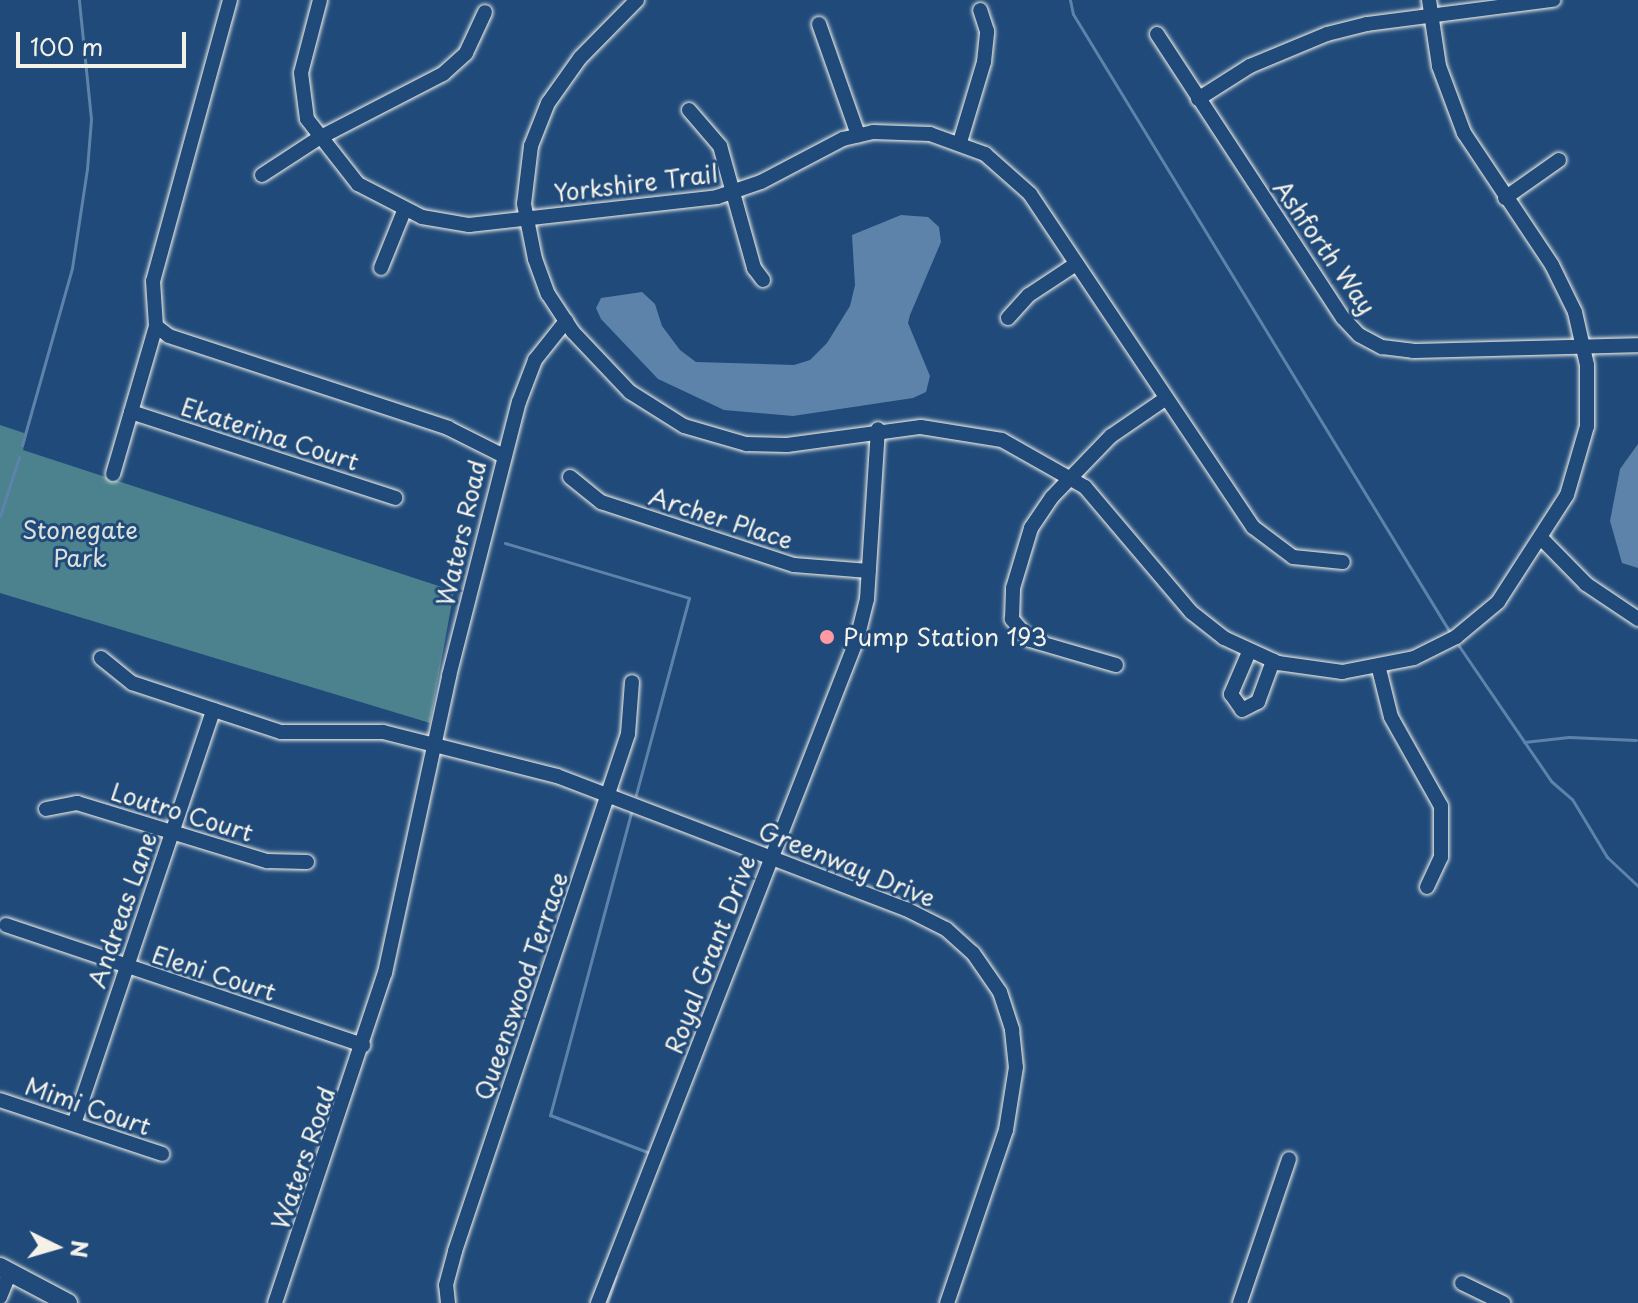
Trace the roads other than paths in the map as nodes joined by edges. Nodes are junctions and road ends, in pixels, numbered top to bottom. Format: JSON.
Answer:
{"nodes":[{"id":1,"x":230,"y":0,"type":"edge"},
{"id":2,"x":320,"y":0,"type":"edge"},
{"id":3,"x":637,"y":0,"type":"edge"},
{"id":4,"x":1429,"y":0,"type":"edge"},
{"id":5,"x":1553,"y":0,"type":"edge"},
{"id":6,"x":980,"y":10,"type":"dead end"},
{"id":7,"x":485,"y":12,"type":"dead end"},
{"id":8,"x":1430,"y":17,"type":"junction"},
{"id":9,"x":819,"y":24,"type":"dead end"},
{"id":10,"x":1157,"y":34,"type":"dead end"},
{"id":11,"x":1198,"y":99,"type":"junction"},
{"id":12,"x":689,"y":110,"type":"dead end"},
{"id":13,"x":858,"y":135,"type":"junction"},
{"id":14,"x":319,"y":138,"type":"junction"},
{"id":15,"x":960,"y":142,"type":"junction"},
{"id":16,"x":1559,"y":160,"type":"dead end"},
{"id":17,"x":262,"y":175,"type":"dead end"},
{"id":18,"x":735,"y":193,"type":"junction"},
{"id":19,"x":1505,"y":198,"type":"junction"},
{"id":20,"x":404,"y":211,"type":"junction"},
{"id":21,"x":525,"y":218,"type":"junction"},
{"id":22,"x":1076,"y":264,"type":"junction"},
{"id":23,"x":381,"y":268,"type":"dead end"},
{"id":24,"x":763,"y":280,"type":"dead end"},
{"id":25,"x":1008,"y":318,"type":"dead end"},
{"id":26,"x":566,"y":321,"type":"junction"},
{"id":27,"x":156,"y":326,"type":"junction"},
{"id":28,"x":1638,"y":345,"type":"edge"},
{"id":29,"x":1584,"y":346,"type":"junction"},
{"id":30,"x":1165,"y":399,"type":"junction"},
{"id":31,"x":131,"y":412,"type":"junction"},
{"id":32,"x":878,"y":429,"type":"junction"},
{"id":33,"x":504,"y":456,"type":"junction"},
{"id":34,"x":113,"y":474,"type":"dead end"},
{"id":35,"x":570,"y":477,"type":"dead end"},
{"id":36,"x":1072,"y":478,"type":"junction"},
{"id":37,"x":395,"y":498,"type":"dead end"},
{"id":38,"x":1542,"y":539,"type":"junction"},
{"id":39,"x":1343,"y":562,"type":"dead end"},
{"id":40,"x":869,"y":571,"type":"junction"},
{"id":41,"x":1638,"y":619,"type":"edge"},
{"id":42,"x":1249,"y":652,"type":"junction"},
{"id":43,"x":101,"y":658,"type":"dead end"},
{"id":44,"x":1273,"y":661,"type":"junction"},
{"id":45,"x":1116,"y":665,"type":"dead end"},
{"id":46,"x":1379,"y":669,"type":"junction"},
{"id":47,"x":632,"y":682,"type":"dead end"},
{"id":48,"x":213,"y":710,"type":"junction"},
{"id":49,"x":435,"y":744,"type":"junction"},
{"id":50,"x":608,"y":793,"type":"junction"},
{"id":51,"x":46,"y":809,"type":"dead end"},
{"id":52,"x":172,"y":832,"type":"junction"},
{"id":53,"x":771,"y":857,"type":"junction"},
{"id":54,"x":307,"y":862,"type":"dead end"},
{"id":55,"x":1427,"y":887,"type":"dead end"},
{"id":56,"x":6,"y":925,"type":"dead end"},
{"id":57,"x":127,"y":967,"type":"junction"},
{"id":58,"x":363,"y":1045,"type":"junction"},
{"id":59,"x":0,"y":1100,"type":"edge"},
{"id":60,"x":74,"y":1124,"type":"junction"},
{"id":61,"x":162,"y":1154,"type":"dead end"},
{"id":62,"x":1289,"y":1159,"type":"dead end"},
{"id":63,"x":5,"y":1269,"type":"edge"},
{"id":64,"x":1462,"y":1283,"type":"dead end"},
{"id":65,"x":0,"y":1297,"type":"edge"},
{"id":66,"x":1245,"y":1301,"type":"edge"},
{"id":67,"x":68,"y":1303,"type":"edge"},
{"id":68,"x":275,"y":1303,"type":"edge"},
{"id":69,"x":448,"y":1303,"type":"edge"},
{"id":70,"x":598,"y":1303,"type":"edge"},
{"id":71,"x":947,"y":1303,"type":"edge"},
{"id":72,"x":1503,"y":1303,"type":"edge"}],
"edges":[{"from":1,"to":27,"type":"street"},
{"from":2,"to":14,"type":"street","name":"Yorkshire Trail"},
{"from":3,"to":21,"type":"street"},
{"from":4,"to":8,"type":"street"},
{"from":5,"to":8,"type":"street"},
{"from":6,"to":15,"type":"street"},
{"from":7,"to":14,"type":"street"},
{"from":8,"to":11,"type":"street"},
{"from":8,"to":19,"type":"street"},
{"from":9,"to":13,"type":"street"},
{"from":10,"to":11,"type":"street","name":"Ashforth Way"},
{"from":11,"to":29,"type":"street","name":"Ashforth Way"},
{"from":12,"to":18,"type":"street"},
{"from":13,"to":15,"type":"street","name":"Yorkshire Trail"},
{"from":13,"to":18,"type":"street","name":"Yorkshire Trail"},
{"from":14,"to":17,"type":"street"},
{"from":14,"to":20,"type":"street","name":"Yorkshire Trail"},
{"from":15,"to":22,"type":"street","name":"Yorkshire Trail"},
{"from":16,"to":19,"type":"street"},
{"from":18,"to":21,"type":"street","name":"Yorkshire Trail"},
{"from":18,"to":24,"type":"street"},
{"from":19,"to":29,"type":"street"},
{"from":20,"to":21,"type":"street","name":"Yorkshire Trail"},
{"from":20,"to":23,"type":"street"},
{"from":21,"to":26,"type":"street"},
{"from":22,"to":25,"type":"street"},
{"from":22,"to":30,"type":"street","name":"Yorkshire Trail"},
{"from":26,"to":32,"type":"street"},
{"from":26,"to":33,"type":"street"},
{"from":27,"to":31,"type":"street"},
{"from":27,"to":33,"type":"street","name":"Waters Road"},
{"from":28,"to":29,"type":"street","name":"Ashforth Way"},
{"from":29,"to":38,"type":"street"},
{"from":30,"to":36,"type":"street"},
{"from":30,"to":39,"type":"street","name":"Yorkshire Trail"},
{"from":31,"to":34,"type":"street"},
{"from":31,"to":37,"type":"street","name":"Ekaterina Court"},
{"from":32,"to":36,"type":"street"},
{"from":32,"to":40,"type":"street","name":"Royal Grant Drive"},
{"from":33,"to":49,"type":"street","name":"Waters Road"},
{"from":35,"to":40,"type":"street","name":"Archer Place"},
{"from":36,"to":42,"type":"street"},
{"from":36,"to":45,"type":"street"},
{"from":38,"to":41,"type":"street"},
{"from":38,"to":46,"type":"street"},
{"from":40,"to":53,"type":"street","name":"Royal Grant Drive"},
{"from":42,"to":44,"type":"street"},
{"from":42,"to":44,"type":"street"},
{"from":43,"to":48,"type":"street","name":"Greenway Drive"},
{"from":44,"to":46,"type":"street"},
{"from":46,"to":55,"type":"street"},
{"from":47,"to":50,"type":"street","name":"Queenswood Terrace"},
{"from":48,"to":49,"type":"street","name":"Greenway Drive"},
{"from":48,"to":52,"type":"street","name":"Andreas Lane"},
{"from":49,"to":50,"type":"street","name":"Greenway Drive"},
{"from":49,"to":58,"type":"street","name":"Waters Road"},
{"from":50,"to":53,"type":"street","name":"Greenway Drive"},
{"from":50,"to":69,"type":"street","name":"Queenswood Terrace"},
{"from":51,"to":52,"type":"street","name":"Loutro Court"},
{"from":52,"to":54,"type":"street","name":"Loutro Court"},
{"from":52,"to":57,"type":"street","name":"Andreas Lane"},
{"from":53,"to":70,"type":"street","name":"Royal Grant Drive"},
{"from":53,"to":71,"type":"street","name":"Greenway Drive"},
{"from":56,"to":57,"type":"street","name":"Eleni Court"},
{"from":57,"to":58,"type":"street","name":"Eleni Court"},
{"from":57,"to":60,"type":"street","name":"Andreas Lane"},
{"from":58,"to":68,"type":"street","name":"Waters Road"},
{"from":59,"to":60,"type":"street","name":"Mimi Court"},
{"from":60,"to":61,"type":"street","name":"Mimi Court"},
{"from":62,"to":66,"type":"street"},
{"from":63,"to":65,"type":"street"},
{"from":63,"to":67,"type":"main road"},
{"from":64,"to":72,"type":"street"}]}
